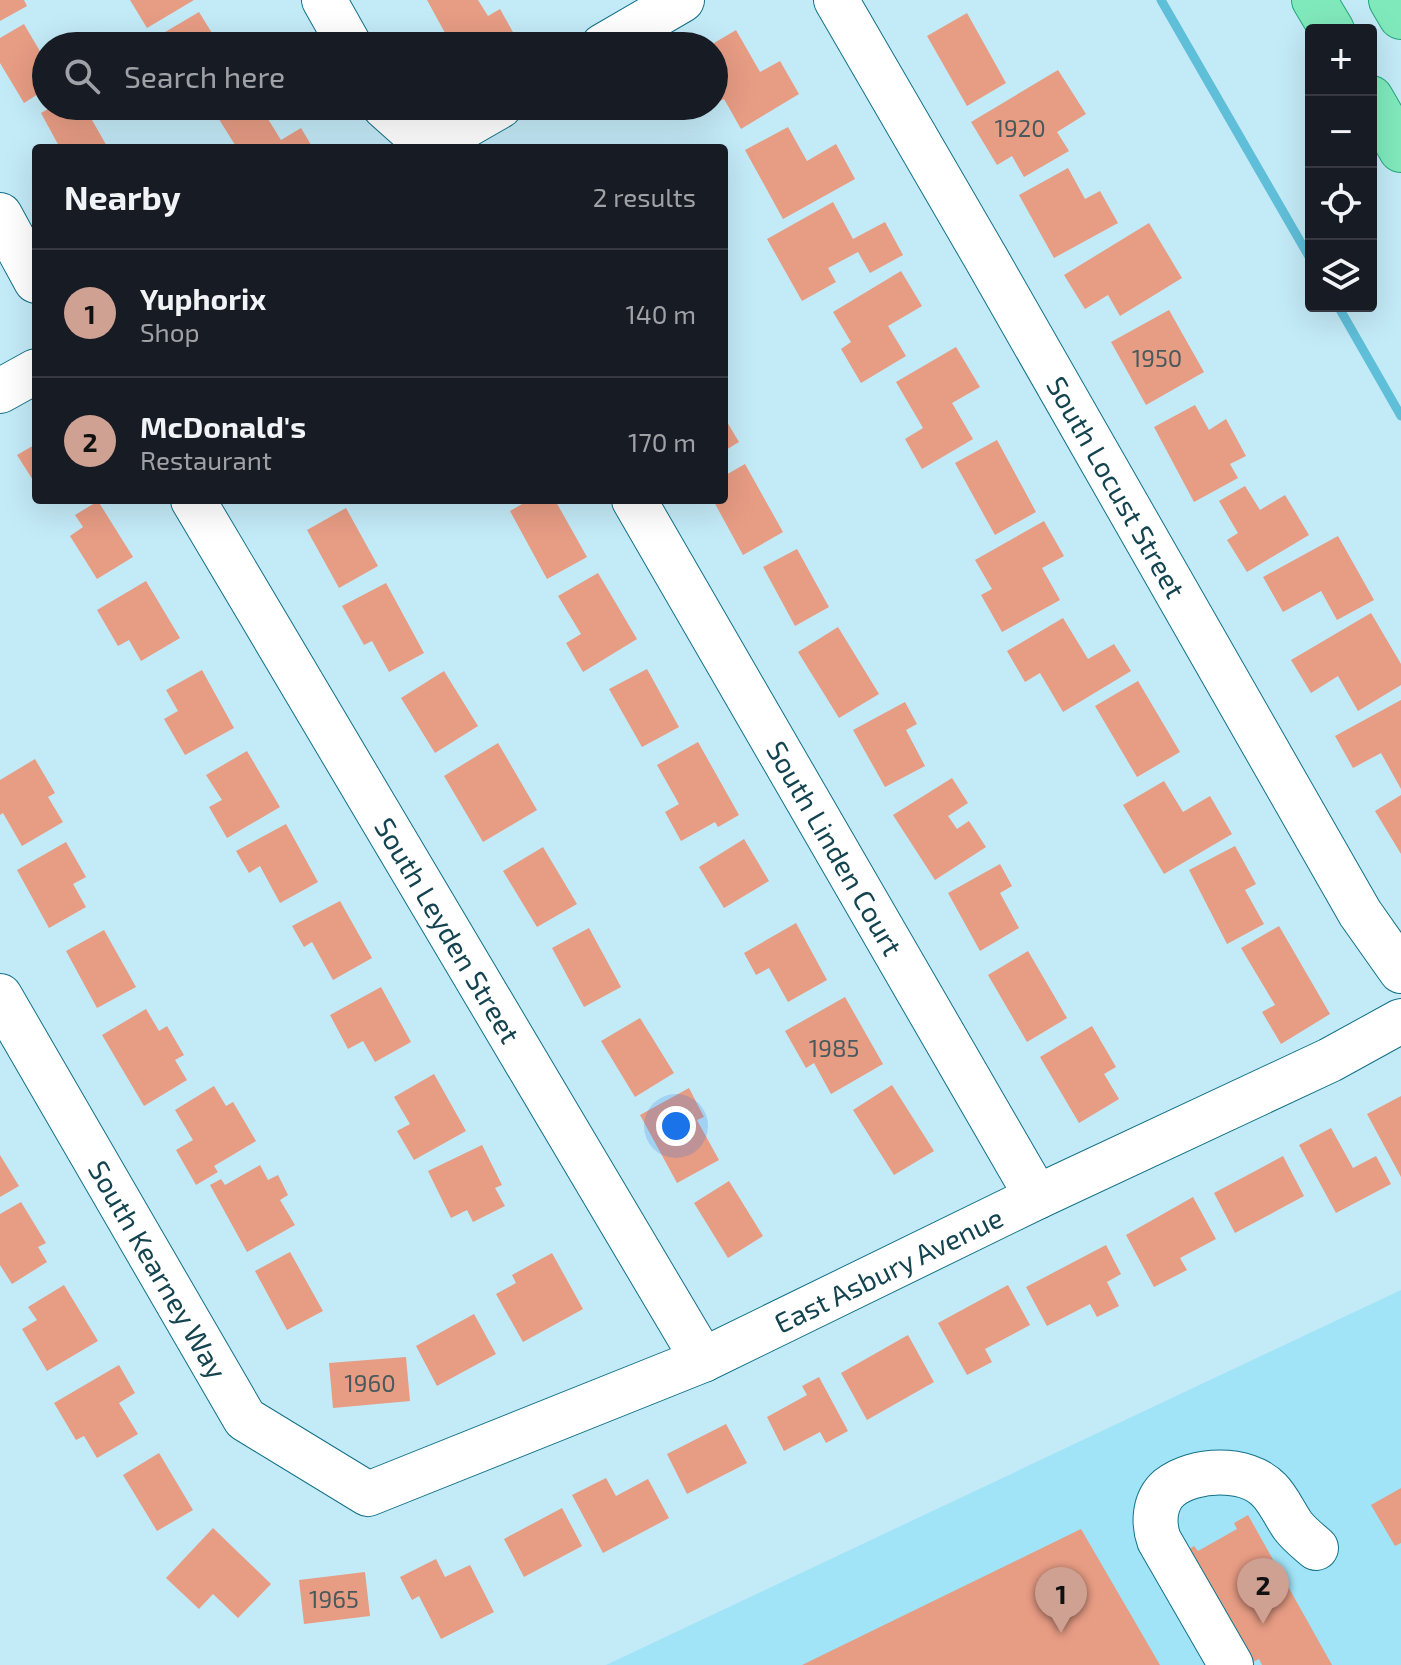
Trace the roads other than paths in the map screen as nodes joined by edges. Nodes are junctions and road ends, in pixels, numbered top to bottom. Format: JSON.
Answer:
{"nodes":[{"id":1,"x":324,"y":0,"type":"edge"},
{"id":2,"x":682,"y":0,"type":"edge"},
{"id":3,"x":836,"y":0,"type":"edge"},
{"id":4,"x":1314,"y":0,"type":"edge"},
{"id":5,"x":1391,"y":0,"type":"edge"},
{"id":6,"x":1401,"y":17,"type":"edge"},
{"id":7,"x":1328,"y":24,"type":"edge"},
{"id":8,"x":342,"y":32,"type":"edge"},
{"id":9,"x":627,"y":32,"type":"edge"},
{"id":10,"x":1377,"y":108,"type":"edge"},
{"id":11,"x":399,"y":120,"type":"edge"},
{"id":12,"x":476,"y":120,"type":"edge"},
{"id":13,"x":425,"y":144,"type":"edge"},
{"id":14,"x":436,"y":144,"type":"edge"},
{"id":15,"x":1401,"y":150,"type":"edge"},
{"id":16,"x":0,"y":215,"type":"edge"},
{"id":17,"x":32,"y":274,"type":"edge"},
{"id":18,"x":32,"y":373,"type":"edge"},
{"id":19,"x":0,"y":391,"type":"edge"},
{"id":20,"x":195,"y":504,"type":"edge"},
{"id":21,"x":636,"y":504,"type":"edge"},
{"id":22,"x":1401,"y":971,"type":"edge"},
{"id":23,"x":0,"y":996,"type":"edge"},
{"id":24,"x":1401,"y":1021,"type":"edge"},
{"id":25,"x":1037,"y":1197,"type":"junction"},
{"id":26,"x":703,"y":1360,"type":"junction"},
{"id":27,"x":368,"y":1494,"type":"joint"},
{"id":28,"x":1316,"y":1548,"type":"dead end"},
{"id":29,"x":1231,"y":1665,"type":"edge"}],
"edges":[{"from":1,"to":8,"type":"street"},
{"from":2,"to":9,"type":"street"},
{"from":3,"to":22,"type":"street","name":"South Locust Street"},
{"from":4,"to":7,"type":"main road"},
{"from":5,"to":6,"type":"main road"},
{"from":10,"to":15,"type":"main road"},
{"from":11,"to":13,"type":"street"},
{"from":12,"to":14,"type":"street"},
{"from":16,"to":17,"type":"street"},
{"from":18,"to":19,"type":"street"},
{"from":20,"to":26,"type":"street","name":"South Leyden Street"},
{"from":21,"to":25,"type":"street","name":"South Linden Court"},
{"from":23,"to":27,"type":"street","name":"South Kearney Way"},
{"from":24,"to":25,"type":"street","name":"East Asbury Avenue"},
{"from":25,"to":26,"type":"street","name":"East Asbury Avenue"},
{"from":26,"to":27,"type":"street","name":"East Asbury Avenue"},
{"from":28,"to":29,"type":"street"}]}
